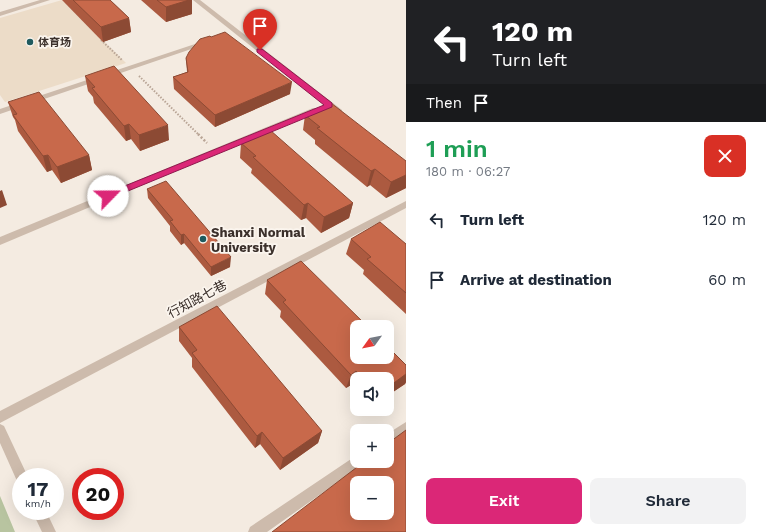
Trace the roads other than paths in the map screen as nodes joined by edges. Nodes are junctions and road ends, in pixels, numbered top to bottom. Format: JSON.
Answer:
{"nodes":[{"id":1,"x":47,"y":0,"type":"edge"},
{"id":2,"x":196,"y":0,"type":"edge"},
{"id":3,"x":0,"y":14,"type":"edge"},
{"id":4,"x":214,"y":40,"type":"edge"},
{"id":5,"x":329,"y":105,"type":"junction"},
{"id":6,"x":0,"y":112,"type":"edge"},
{"id":7,"x":347,"y":118,"type":"edge"},
{"id":8,"x":406,"y":204,"type":"edge"},
{"id":9,"x":0,"y":241,"type":"edge"},
{"id":10,"x":0,"y":417,"type":"edge"},
{"id":11,"x":406,"y":428,"type":"edge"},
{"id":12,"x":0,"y":430,"type":"edge"},
{"id":13,"x":394,"y":436,"type":"edge"},
{"id":14,"x":350,"y":467,"type":"edge"},
{"id":15,"x":18,"y":468,"type":"edge"},
{"id":16,"x":42,"y":520,"type":"edge"},
{"id":17,"x":48,"y":532,"type":"edge"},
{"id":18,"x":255,"y":532,"type":"edge"}],
"edges":[{"from":1,"to":3,"type":"lane"},
{"from":2,"to":5,"type":"lane"},
{"from":4,"to":6,"type":"lane"},
{"from":5,"to":7,"type":"lane"},
{"from":5,"to":9,"type":"lane"},
{"from":8,"to":10,"type":"lane","name":"行知路七巷"},
{"from":11,"to":13,"type":"lane"},
{"from":12,"to":15,"type":"lane"},
{"from":14,"to":18,"type":"lane"},
{"from":16,"to":17,"type":"lane"}]}
